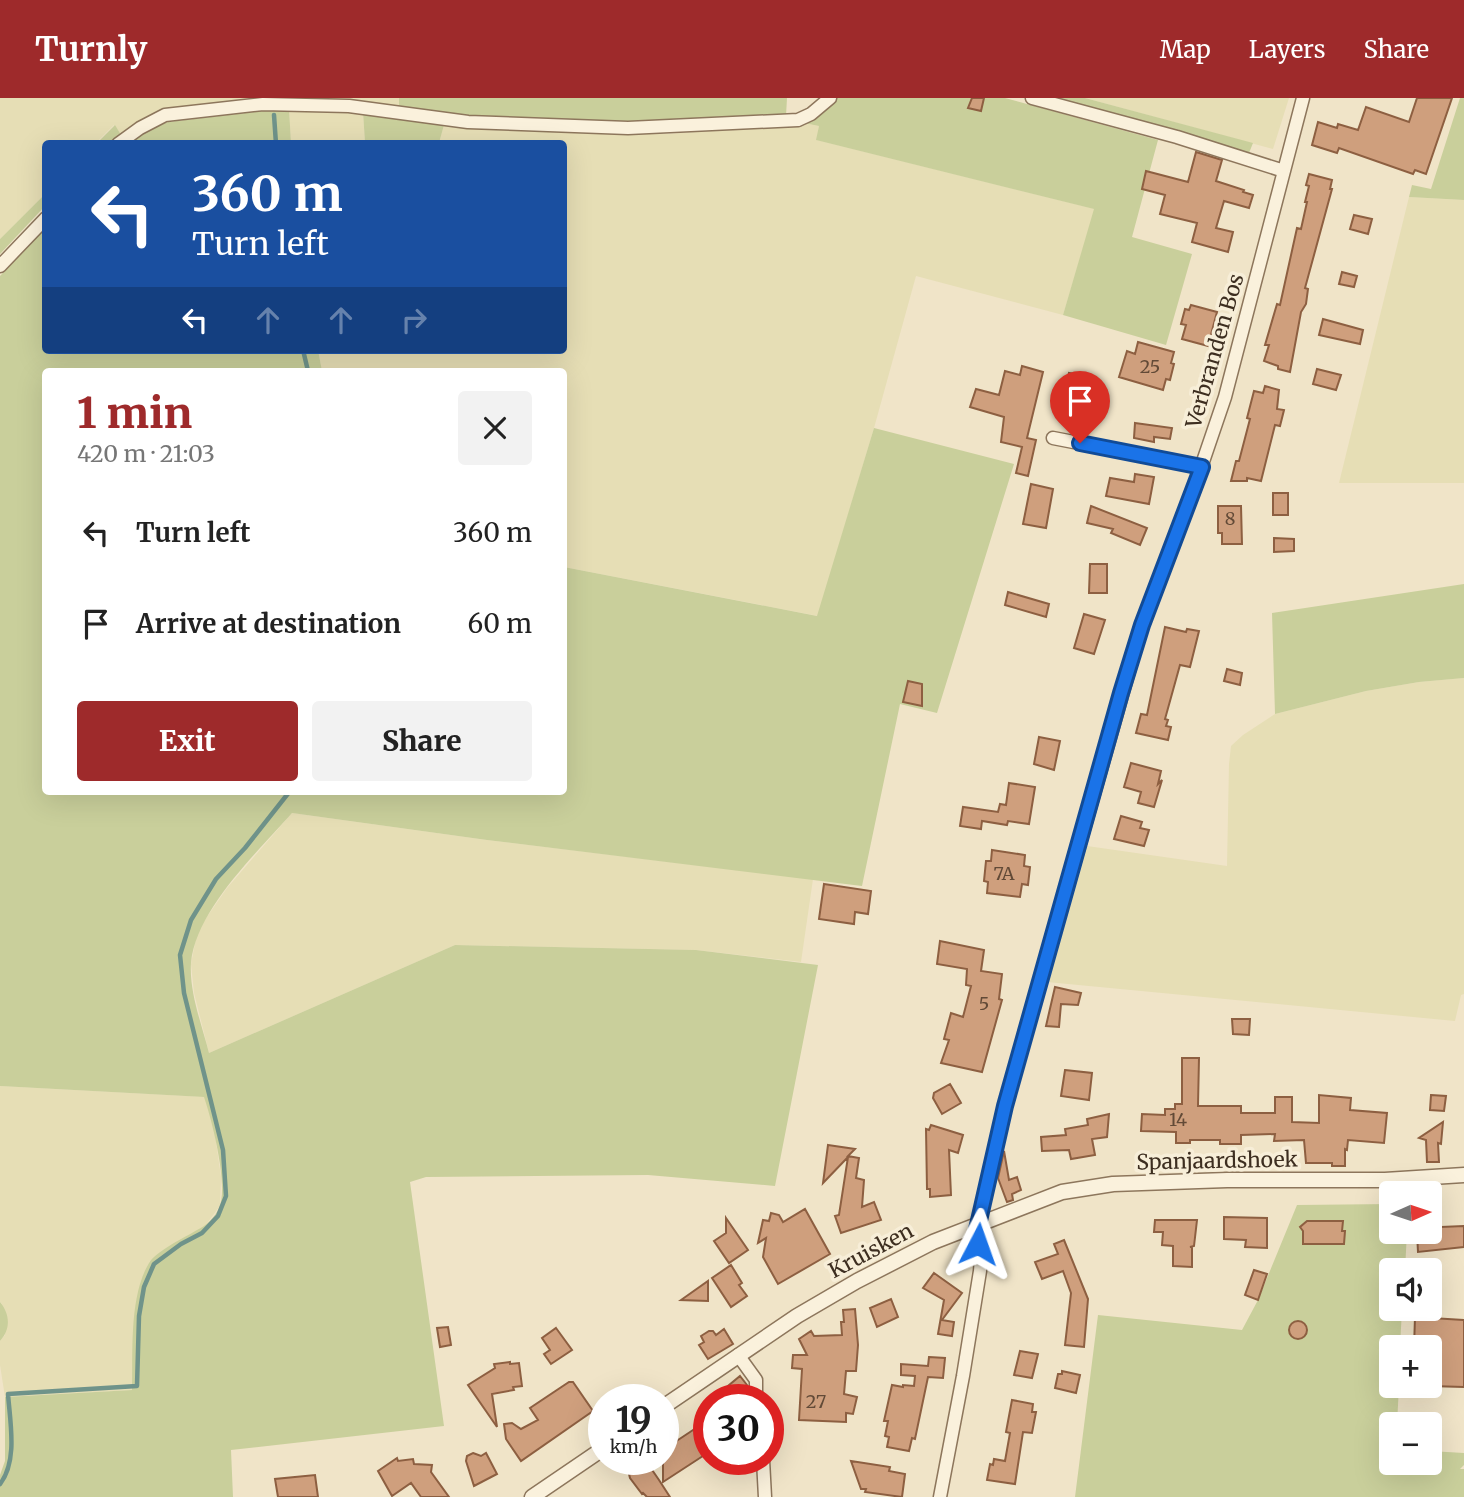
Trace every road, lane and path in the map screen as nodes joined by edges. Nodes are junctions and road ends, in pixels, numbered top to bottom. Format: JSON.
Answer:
{"nodes":[{"id":1,"x":830,"y":98,"type":"edge"},
{"id":2,"x":1032,"y":98,"type":"edge"},
{"id":3,"x":1303,"y":98,"type":"edge"},
{"id":4,"x":124,"y":140,"type":"edge"},
{"id":5,"x":1284,"y":171,"type":"junction"},
{"id":6,"x":42,"y":222,"type":"edge"},
{"id":7,"x":0,"y":266,"type":"edge"},
{"id":8,"x":1053,"y":438,"type":"dead end"},
{"id":9,"x":1202,"y":467,"type":"junction"},
{"id":10,"x":1464,"y":1175,"type":"edge"},
{"id":11,"x":978,"y":1225,"type":"junction"},
{"id":12,"x":738,"y":1355,"type":"junction"},
{"id":13,"x":756,"y":1384,"type":"edge"},
{"id":14,"x":679,"y":1396,"type":"edge"},
{"id":15,"x":588,"y":1459,"type":"edge"},
{"id":16,"x":764,"y":1475,"type":"edge"},
{"id":17,"x":532,"y":1497,"type":"edge"},
{"id":18,"x":765,"y":1497,"type":"edge"},
{"id":19,"x":940,"y":1497,"type":"edge"}],
"edges":[{"from":1,"to":4,"type":"street"},
{"from":2,"to":5,"type":"street"},
{"from":3,"to":5,"type":"street","name":"Verbranden Bos"},
{"from":5,"to":9,"type":"street","name":"Verbranden Bos"},
{"from":6,"to":7,"type":"street"},
{"from":8,"to":9,"type":"street"},
{"from":9,"to":11,"type":"street","name":"Verbranden Bos"},
{"from":10,"to":11,"type":"street","name":"Spanjaardshoek"},
{"from":11,"to":12,"type":"street","name":"Kruisken"},
{"from":11,"to":19,"type":"street"},
{"from":12,"to":13,"type":"street"},
{"from":12,"to":14,"type":"street","name":"Kruisken"},
{"from":15,"to":17,"type":"street"},
{"from":16,"to":18,"type":"street"}]}
